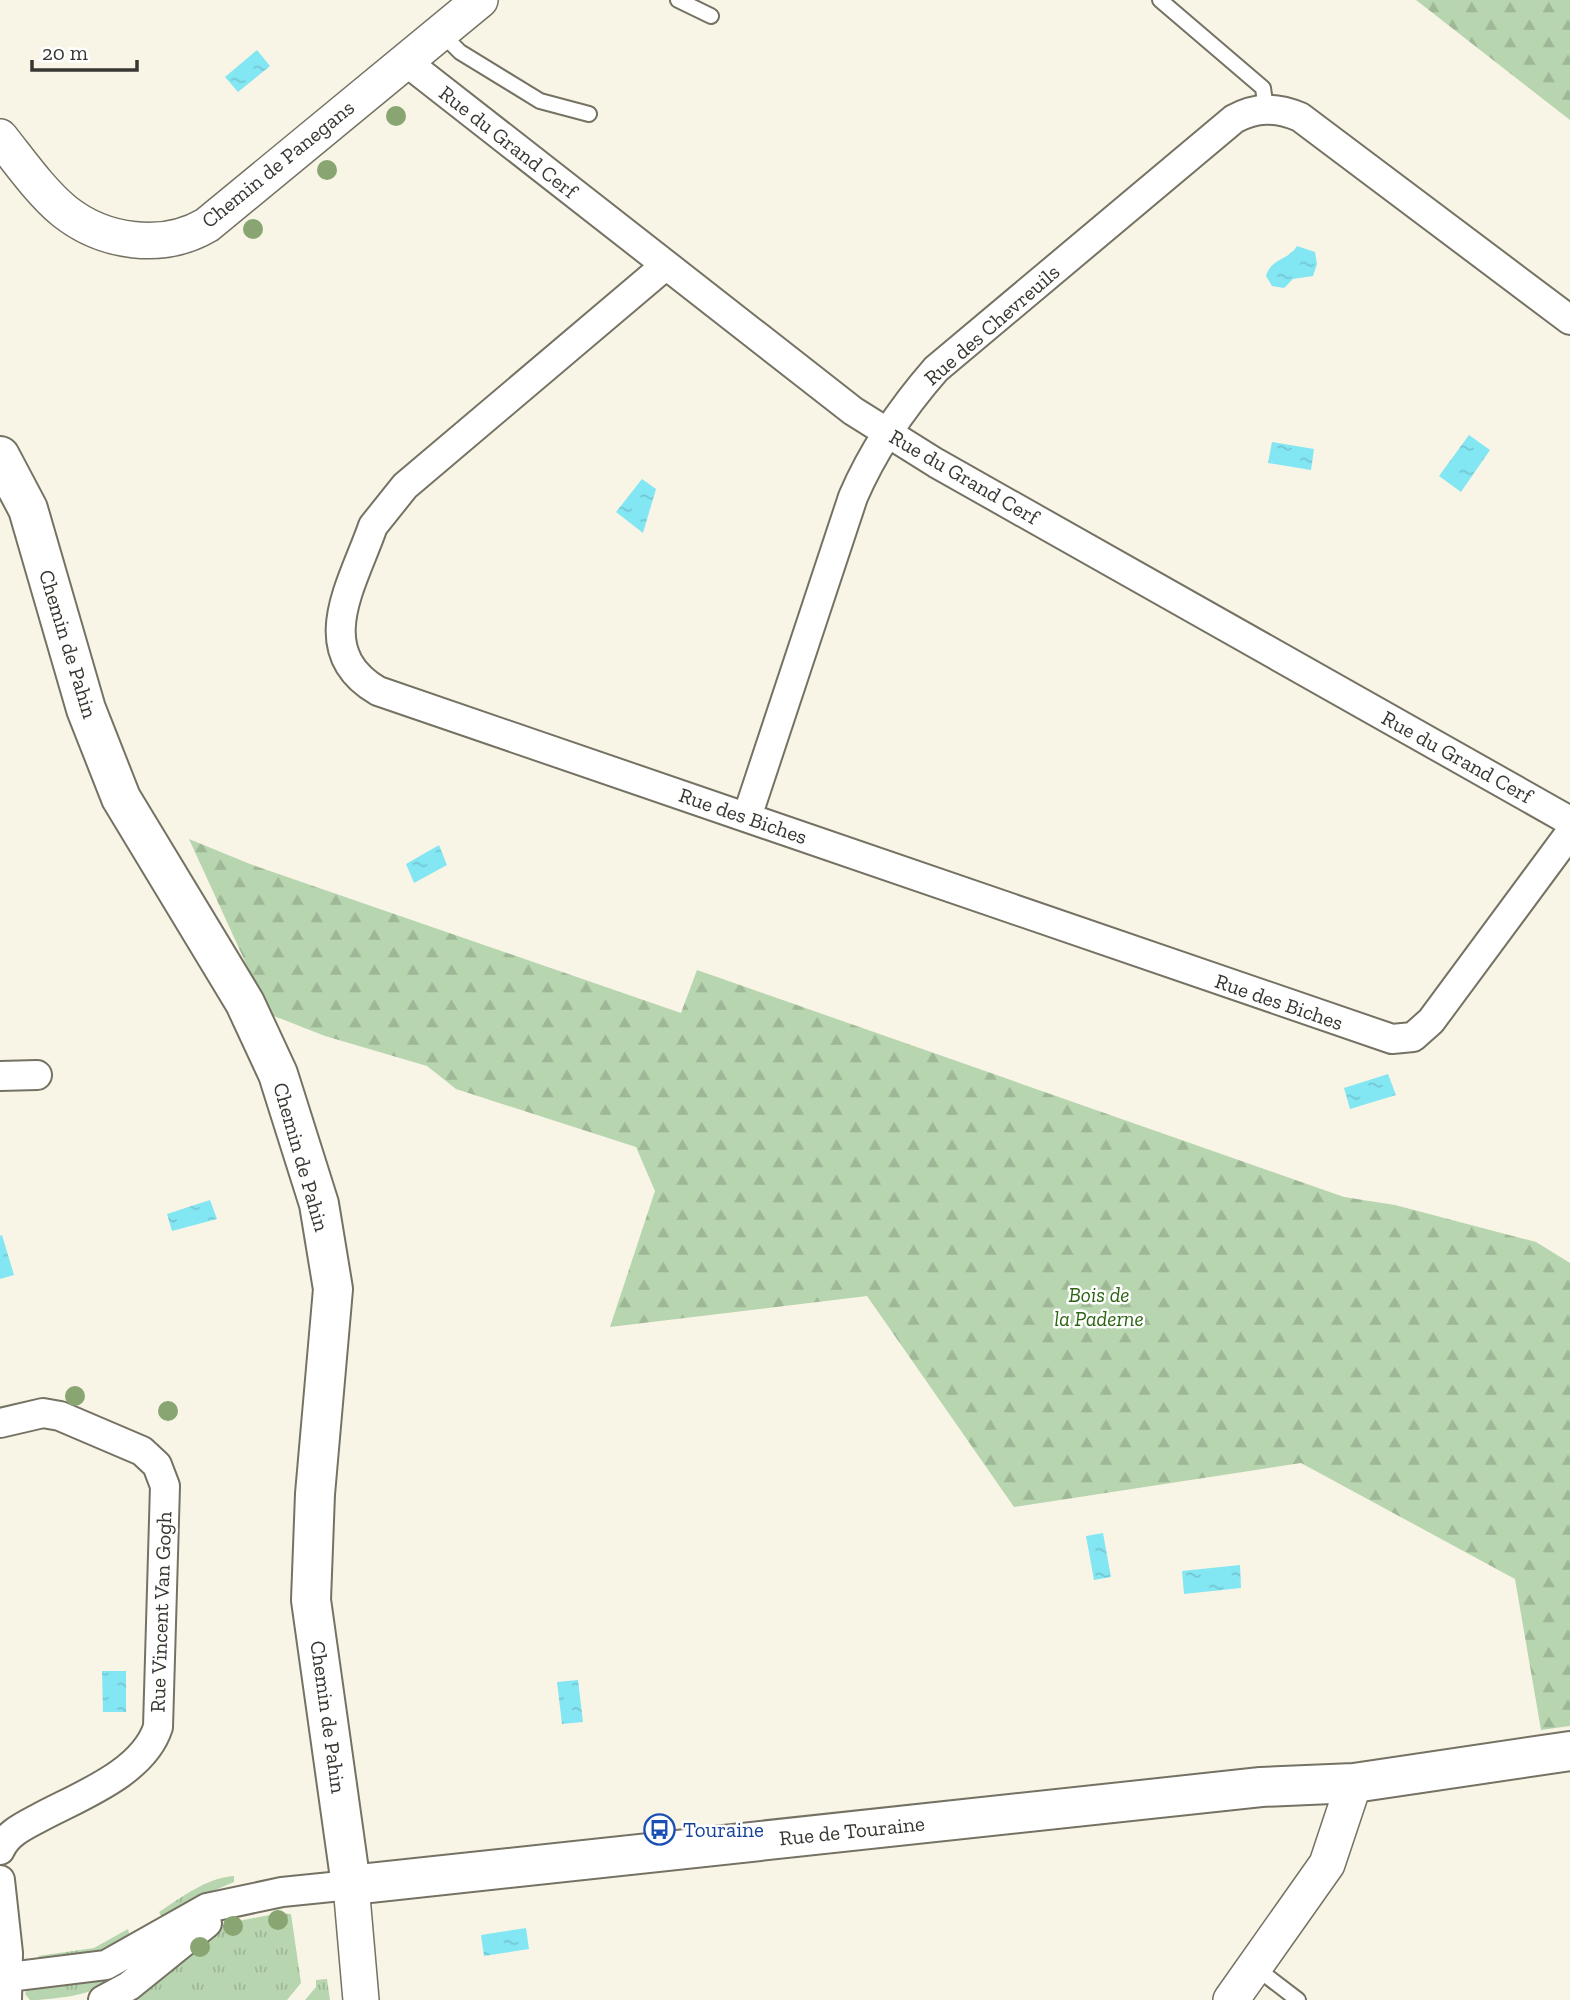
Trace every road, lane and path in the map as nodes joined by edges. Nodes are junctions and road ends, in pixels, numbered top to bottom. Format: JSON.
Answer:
{"nodes":[{"id":1,"x":480,"y":0,"type":"edge"},
{"id":2,"x":678,"y":0,"type":"edge"},
{"id":3,"x":1160,"y":0,"type":"edge"},
{"id":4,"x":711,"y":16,"type":"dead end"},
{"id":5,"x":440,"y":32,"type":"junction"},
{"id":6,"x":408,"y":59,"type":"junction"},
{"id":7,"x":1266,"y":109,"type":"junction"},
{"id":8,"x":589,"y":114,"type":"dead end"},
{"id":9,"x":0,"y":137,"type":"edge"},
{"id":10,"x":666,"y":265,"type":"junction"},
{"id":11,"x":1570,"y":320,"type":"edge"},
{"id":12,"x":887,"y":432,"type":"junction"},
{"id":13,"x":0,"y":456,"type":"edge"},
{"id":14,"x":747,"y":817,"type":"junction"},
{"id":15,"x":1570,"y":821,"type":"edge"},
{"id":16,"x":1570,"y":833,"type":"edge"},
{"id":17,"x":37,"y":1075,"type":"dead end"},
{"id":18,"x":0,"y":1076,"type":"edge"},
{"id":19,"x":0,"y":1423,"type":"edge"},
{"id":20,"x":1570,"y":1751,"type":"edge"},
{"id":21,"x":1354,"y":1783,"type":"junction"},
{"id":22,"x":0,"y":1850,"type":"edge"},
{"id":23,"x":0,"y":1880,"type":"edge"},
{"id":24,"x":351,"y":1885,"type":"junction"},
{"id":25,"x":234,"y":1902,"type":"junction"},
{"id":26,"x":1255,"y":1967,"type":"junction"},
{"id":27,"x":5,"y":1985,"type":"edge"},
{"id":28,"x":103,"y":2000,"type":"edge"},
{"id":29,"x":361,"y":2000,"type":"edge"},
{"id":30,"x":1231,"y":2000,"type":"edge"},
{"id":31,"x":1298,"y":2000,"type":"edge"}],
"edges":[{"from":1,"to":5,"type":"street","name":"Chemin de Panegans"},
{"from":2,"to":4,"type":"lane"},
{"from":3,"to":7,"type":"lane"},
{"from":5,"to":6,"type":"street","name":"Chemin de Panegans"},
{"from":5,"to":8,"type":"lane"},
{"from":6,"to":9,"type":"street","name":"Chemin de Panegans"},
{"from":6,"to":10,"type":"street","name":"Rue du Grand Cerf"},
{"from":7,"to":11,"type":"street"},
{"from":7,"to":12,"type":"street","name":"Rue des Chevreuils"},
{"from":10,"to":12,"type":"street","name":"Rue du Grand Cerf"},
{"from":10,"to":14,"type":"street","name":"Rue des Biches"},
{"from":12,"to":14,"type":"street","name":"Rue des Chevreuils"},
{"from":12,"to":15,"type":"street","name":"Rue du Grand Cerf"},
{"from":13,"to":24,"type":"main road","name":"Chemin de Pahin"},
{"from":14,"to":16,"type":"street","name":"Rue des Biches"},
{"from":17,"to":18,"type":"street"},
{"from":19,"to":22,"type":"street","name":"Rue Vincent Van Gogh"},
{"from":20,"to":21,"type":"main road","name":"Rue de Touraine"},
{"from":21,"to":24,"type":"main road","name":"Rue de Touraine"},
{"from":21,"to":26,"type":"street"},
{"from":23,"to":27,"type":"street"},
{"from":24,"to":25,"type":"street"},
{"from":24,"to":29,"type":"street","name":"Chemin de Pahin"},
{"from":25,"to":27,"type":"street"},
{"from":25,"to":28,"type":"street"},
{"from":26,"to":30,"type":"street"},
{"from":26,"to":31,"type":"lane"}]}
